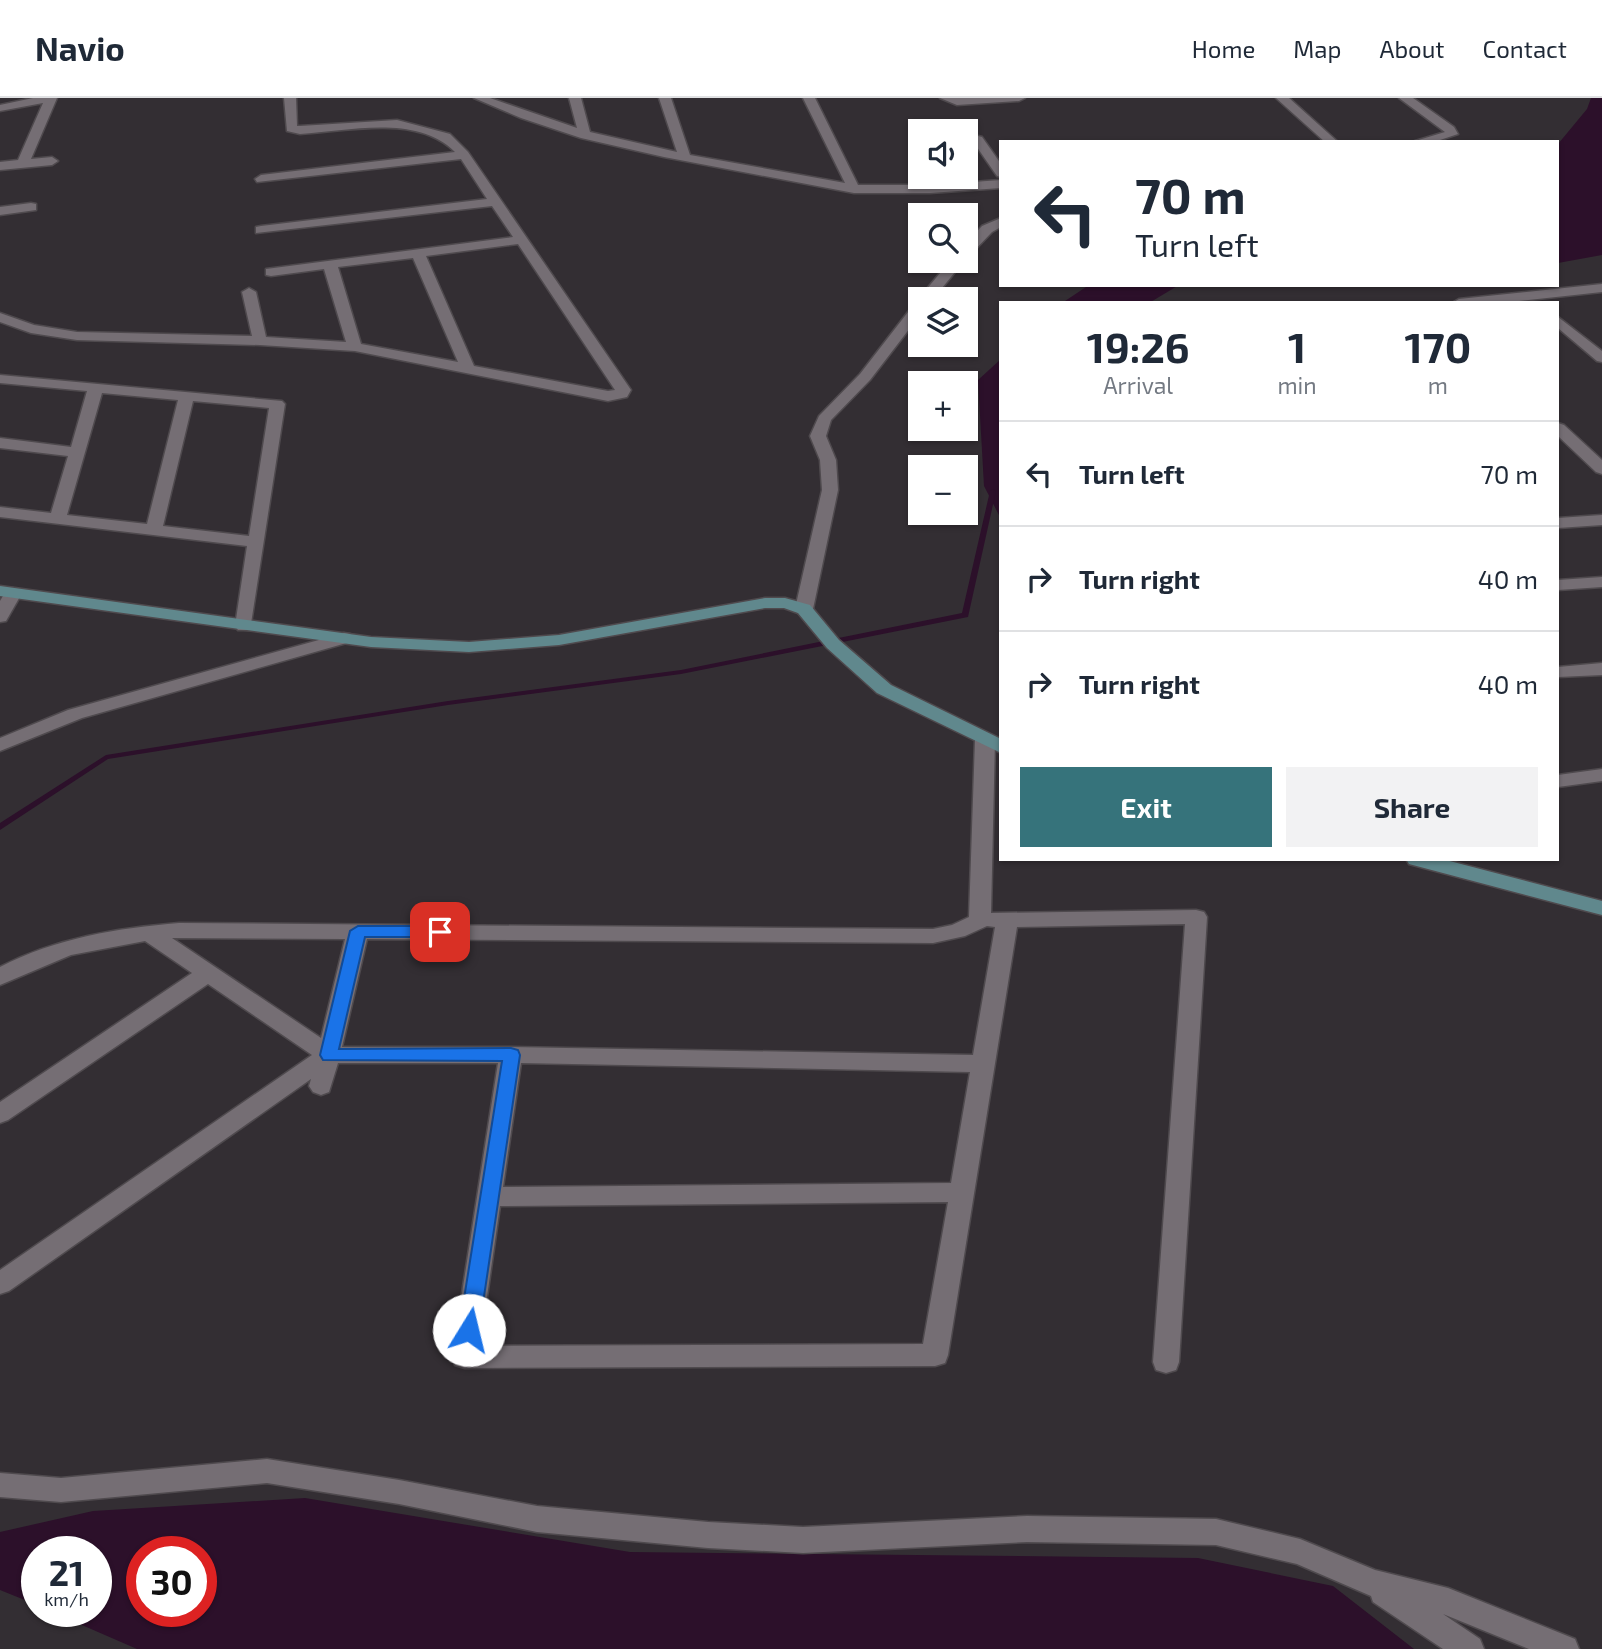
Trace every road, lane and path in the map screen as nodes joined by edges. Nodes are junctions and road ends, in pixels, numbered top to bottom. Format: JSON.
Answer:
{"nodes":[{"id":1,"x":51,"y":98,"type":"edge"},
{"id":2,"x":290,"y":98,"type":"edge"},
{"id":3,"x":480,"y":98,"type":"edge"},
{"id":4,"x":575,"y":98,"type":"edge"},
{"id":5,"x":665,"y":98,"type":"edge"},
{"id":6,"x":809,"y":98,"type":"edge"},
{"id":7,"x":946,"y":98,"type":"edge"},
{"id":8,"x":1019,"y":98,"type":"edge"},
{"id":9,"x":1282,"y":98,"type":"edge"},
{"id":10,"x":1405,"y":98,"type":"edge"},
{"id":11,"x":0,"y":108,"type":"edge"},
{"id":12,"x":585,"y":135,"type":"junction"},
{"id":13,"x":978,"y":140,"type":"dead end"},
{"id":14,"x":1330,"y":140,"type":"edge"},
{"id":15,"x":1426,"y":140,"type":"edge"},
{"id":16,"x":464,"y":155,"type":"junction"},
{"id":17,"x":684,"y":155,"type":"junction"},
{"id":18,"x":52,"y":161,"type":"dead end"},
{"id":19,"x":23,"y":163,"type":"junction"},
{"id":20,"x":0,"y":166,"type":"edge"},
{"id":21,"x":999,"y":170,"type":"edge"},
{"id":22,"x":261,"y":179,"type":"dead end"},
{"id":23,"x":999,"y":184,"type":"edge"},
{"id":24,"x":854,"y":189,"type":"junction"},
{"id":25,"x":493,"y":202,"type":"junction"},
{"id":26,"x":31,"y":207,"type":"dead end"},
{"id":27,"x":0,"y":211,"type":"edge"},
{"id":28,"x":999,"y":223,"type":"edge"},
{"id":29,"x":261,"y":230,"type":"dead end"},
{"id":30,"x":978,"y":238,"type":"edge"},
{"id":31,"x":519,"y":240,"type":"junction"},
{"id":32,"x":418,"y":253,"type":"junction"},
{"id":33,"x":330,"y":265,"type":"junction"},
{"id":34,"x":271,"y":272,"type":"dead end"},
{"id":35,"x":947,"y":273,"type":"edge"},
{"id":36,"x":936,"y":287,"type":"edge"},
{"id":37,"x":1602,"y":288,"type":"edge"},
{"id":38,"x":249,"y":292,"type":"dead end"},
{"id":39,"x":1532,"y":299,"type":"edge"},
{"id":40,"x":1496,"y":301,"type":"edge"},
{"id":41,"x":0,"y":317,"type":"edge"},
{"id":42,"x":908,"y":322,"type":"edge"},
{"id":43,"x":1564,"y":333,"type":"edge"},
{"id":44,"x":260,"y":341,"type":"junction"},
{"id":45,"x":355,"y":347,"type":"junction"},
{"id":46,"x":1602,"y":358,"type":"edge"},
{"id":47,"x":467,"y":367,"type":"junction"},
{"id":48,"x":0,"y":379,"type":"edge"},
{"id":49,"x":96,"y":388,"type":"junction"},
{"id":50,"x":187,"y":396,"type":"junction"},
{"id":51,"x":1559,"y":429,"type":"edge"},
{"id":52,"x":0,"y":443,"type":"edge"},
{"id":53,"x":77,"y":452,"type":"junction"},
{"id":54,"x":1602,"y":469,"type":"edge"},
{"id":55,"x":0,"y":512,"type":"edge"},
{"id":56,"x":58,"y":519,"type":"junction"},
{"id":57,"x":1602,"y":520,"type":"edge"},
{"id":58,"x":1559,"y":523,"type":"edge"},
{"id":59,"x":154,"y":530,"type":"junction"},
{"id":60,"x":256,"y":542,"type":"junction"},
{"id":61,"x":1602,"y":582,"type":"edge"},
{"id":62,"x":1559,"y":585,"type":"edge"},
{"id":63,"x":6,"y":592,"type":"edge"},
{"id":64,"x":804,"y":609,"type":"junction"},
{"id":65,"x":0,"y":617,"type":"edge"},
{"id":66,"x":244,"y":626,"type":"junction"},
{"id":67,"x":344,"y":638,"type":"junction"},
{"id":68,"x":1602,"y":669,"type":"edge"},
{"id":69,"x":1559,"y":672,"type":"edge"},
{"id":70,"x":996,"y":744,"type":"edge"},
{"id":71,"x":0,"y":745,"type":"edge"},
{"id":72,"x":1602,"y":775,"type":"edge"},
{"id":73,"x":1559,"y":781,"type":"edge"},
{"id":74,"x":1424,"y":861,"type":"edge"},
{"id":75,"x":1602,"y":908,"type":"edge"},
{"id":76,"x":980,"y":920,"type":"junction"},
{"id":77,"x":1007,"y":920,"type":"junction"},
{"id":78,"x":358,"y":931,"type":"junction"},
{"id":79,"x":148,"y":932,"type":"junction"},
{"id":80,"x":208,"y":973,"type":"junction"},
{"id":81,"x":0,"y":977,"type":"edge"},
{"id":82,"x":329,"y":1055,"type":"junction"},
{"id":83,"x":511,"y":1055,"type":"junction"},
{"id":84,"x":983,"y":1065,"type":"junction"},
{"id":85,"x":321,"y":1086,"type":"dead end"},
{"id":86,"x":0,"y":1114,"type":"edge"},
{"id":87,"x":962,"y":1192,"type":"junction"},
{"id":88,"x":490,"y":1197,"type":"junction"},
{"id":89,"x":0,"y":1284,"type":"edge"},
{"id":90,"x":1166,"y":1362,"type":"dead end"},
{"id":91,"x":0,"y":1485,"type":"edge"},
{"id":92,"x":1372,"y":1583,"type":"junction"},
{"id":93,"x":1469,"y":1649,"type":"edge"},
{"id":94,"x":1564,"y":1649,"type":"edge"}],
"edges":[{"from":1,"to":11,"type":"street"},
{"from":1,"to":19,"type":"street"},
{"from":2,"to":16,"type":"street"},
{"from":3,"to":12,"type":"street"},
{"from":4,"to":12,"type":"street"},
{"from":5,"to":17,"type":"street"},
{"from":6,"to":24,"type":"street"},
{"from":7,"to":8,"type":"street"},
{"from":9,"to":14,"type":"street"},
{"from":10,"to":15,"type":"street"},
{"from":12,"to":17,"type":"street"},
{"from":13,"to":21,"type":"street"},
{"from":16,"to":22,"type":"street"},
{"from":16,"to":25,"type":"street"},
{"from":17,"to":24,"type":"street"},
{"from":18,"to":19,"type":"street"},
{"from":19,"to":20,"type":"street"},
{"from":23,"to":24,"type":"street"},
{"from":25,"to":29,"type":"street"},
{"from":25,"to":31,"type":"street"},
{"from":26,"to":27,"type":"street"},
{"from":28,"to":30,"type":"street"},
{"from":31,"to":32,"type":"street"},
{"from":31,"to":47,"type":"street"},
{"from":32,"to":33,"type":"street"},
{"from":32,"to":47,"type":"street"},
{"from":33,"to":34,"type":"street"},
{"from":33,"to":45,"type":"street"},
{"from":35,"to":36,"type":"street"},
{"from":37,"to":39,"type":"street"},
{"from":38,"to":44,"type":"street"},
{"from":39,"to":40,"type":"street"},
{"from":41,"to":44,"type":"street"},
{"from":42,"to":64,"type":"street"},
{"from":43,"to":46,"type":"street"},
{"from":44,"to":45,"type":"street"},
{"from":45,"to":47,"type":"street"},
{"from":48,"to":49,"type":"street"},
{"from":49,"to":50,"type":"street"},
{"from":49,"to":53,"type":"street"},
{"from":50,"to":59,"type":"street"},
{"from":50,"to":60,"type":"street"},
{"from":51,"to":54,"type":"street"},
{"from":52,"to":53,"type":"street"},
{"from":53,"to":56,"type":"street"},
{"from":55,"to":56,"type":"street"},
{"from":56,"to":59,"type":"street"},
{"from":57,"to":58,"type":"street"},
{"from":59,"to":60,"type":"street"},
{"from":60,"to":66,"type":"street"},
{"from":61,"to":62,"type":"street"},
{"from":63,"to":65,"type":"street"},
{"from":63,"to":66,"type":"street"},
{"from":64,"to":67,"type":"street"},
{"from":64,"to":70,"type":"street"},
{"from":66,"to":67,"type":"street"},
{"from":67,"to":71,"type":"street"},
{"from":68,"to":69,"type":"street"},
{"from":70,"to":76,"type":"street"},
{"from":72,"to":73,"type":"street"},
{"from":74,"to":75,"type":"street"},
{"from":76,"to":77,"type":"street"},
{"from":76,"to":78,"type":"street"},
{"from":77,"to":84,"type":"street"},
{"from":77,"to":90,"type":"street"},
{"from":78,"to":79,"type":"street"},
{"from":78,"to":82,"type":"street"},
{"from":79,"to":80,"type":"street"},
{"from":79,"to":81,"type":"street"},
{"from":80,"to":82,"type":"street"},
{"from":80,"to":86,"type":"street"},
{"from":82,"to":83,"type":"street"},
{"from":82,"to":85,"type":"street"},
{"from":82,"to":89,"type":"street"},
{"from":83,"to":84,"type":"street"},
{"from":83,"to":88,"type":"street"},
{"from":84,"to":87,"type":"street"},
{"from":87,"to":88,"type":"street"},
{"from":87,"to":88,"type":"street"},
{"from":91,"to":92,"type":"street"},
{"from":92,"to":93,"type":"street"},
{"from":92,"to":94,"type":"street"}]}
